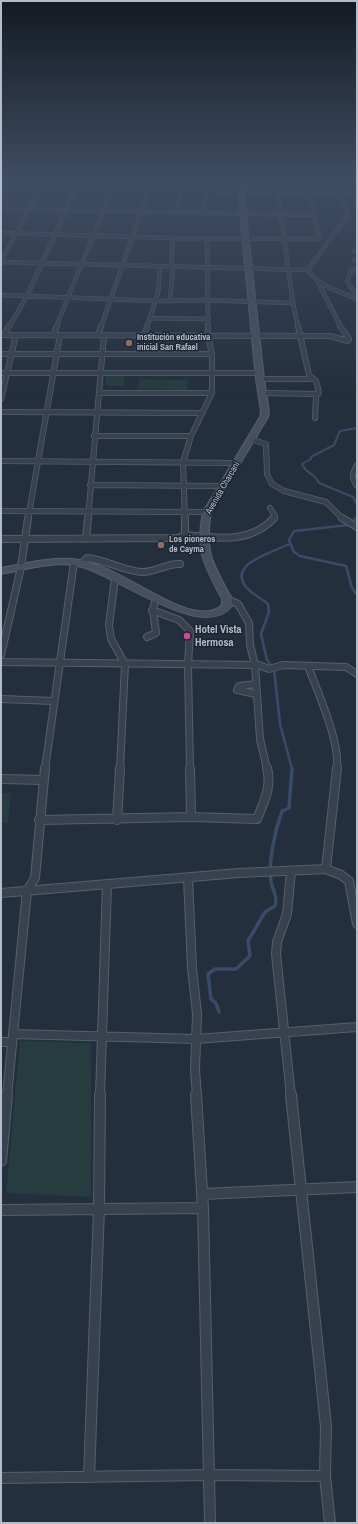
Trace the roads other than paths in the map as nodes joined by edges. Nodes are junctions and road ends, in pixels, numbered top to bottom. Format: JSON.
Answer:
{"nodes":[{"id":1,"x":6,"y":251,"type":"edge"},
{"id":2,"x":48,"y":251,"type":"edge"},
{"id":3,"x":87,"y":251,"type":"edge"},
{"id":4,"x":127,"y":251,"type":"edge"},
{"id":5,"x":173,"y":251,"type":"edge"},
{"id":6,"x":207,"y":251,"type":"edge"},
{"id":7,"x":248,"y":251,"type":"edge"},
{"id":8,"x":286,"y":251,"type":"edge"},
{"id":9,"x":322,"y":251,"type":"edge"},
{"id":10,"x":1,"y":261,"type":"edge"},
{"id":11,"x":42,"y":263,"type":"junction"},
{"id":12,"x":81,"y":264,"type":"junction"},
{"id":13,"x":121,"y":266,"type":"junction"},
{"id":14,"x":160,"y":267,"type":"junction"},
{"id":15,"x":172,"y":267,"type":"junction"},
{"id":16,"x":208,"y":268,"type":"junction"},
{"id":17,"x":357,"y":268,"type":"edge"},
{"id":18,"x":250,"y":269,"type":"junction"},
{"id":19,"x":289,"y":269,"type":"junction"},
{"id":20,"x":308,"y":270,"type":"junction"},
{"id":21,"x":317,"y":280,"type":"junction"},
{"id":22,"x":1,"y":295,"type":"edge"},
{"id":23,"x":27,"y":296,"type":"junction"},
{"id":24,"x":357,"y":296,"type":"edge"},
{"id":25,"x":68,"y":298,"type":"junction"},
{"id":26,"x":112,"y":299,"type":"junction"},
{"id":27,"x":357,"y":299,"type":"edge"},
{"id":28,"x":155,"y":301,"type":"junction"},
{"id":29,"x":170,"y":301,"type":"junction"},
{"id":30,"x":209,"y":301,"type":"junction"},
{"id":31,"x":253,"y":302,"type":"junction"},
{"id":32,"x":293,"y":303,"type":"junction"},
{"id":33,"x":150,"y":318,"type":"junction"},
{"id":34,"x":208,"y":319,"type":"junction"},
{"id":35,"x":3,"y":335,"type":"edge"},
{"id":36,"x":16,"y":335,"type":"junction"},
{"id":37,"x":53,"y":335,"type":"junction"},
{"id":38,"x":60,"y":335,"type":"junction"},
{"id":39,"x":98,"y":335,"type":"junction"},
{"id":40,"x":104,"y":335,"type":"junction"},
{"id":41,"x":144,"y":336,"type":"junction"},
{"id":42,"x":208,"y":336,"type":"junction"},
{"id":43,"x":256,"y":336,"type":"junction"},
{"id":44,"x":301,"y":336,"type":"junction"},
{"id":45,"x":1,"y":354,"type":"edge"},
{"id":46,"x":57,"y":354,"type":"junction"},
{"id":47,"x":102,"y":354,"type":"junction"},
{"id":48,"x":212,"y":354,"type":"junction"},
{"id":49,"x":10,"y":355,"type":"junction"},
{"id":50,"x":1,"y":373,"type":"edge"},
{"id":51,"x":7,"y":373,"type":"junction"},
{"id":52,"x":54,"y":373,"type":"junction"},
{"id":53,"x":101,"y":373,"type":"junction"},
{"id":54,"x":212,"y":373,"type":"junction"},
{"id":55,"x":260,"y":376,"type":"junction"},
{"id":56,"x":311,"y":379,"type":"junction"},
{"id":57,"x":2,"y":392,"type":"edge"},
{"id":58,"x":99,"y":393,"type":"junction"},
{"id":59,"x":212,"y":393,"type":"junction"},
{"id":60,"x":262,"y":393,"type":"junction"},
{"id":61,"x":318,"y":394,"type":"junction"},
{"id":62,"x":1,"y":399,"type":"edge"},
{"id":63,"x":1,"y":412,"type":"edge"},
{"id":64,"x":46,"y":412,"type":"junction"},
{"id":65,"x":96,"y":412,"type":"junction"},
{"id":66,"x":202,"y":413,"type":"junction"},
{"id":67,"x":315,"y":418,"type":"dead end"},
{"id":68,"x":94,"y":436,"type":"junction"},
{"id":69,"x":191,"y":436,"type":"junction"},
{"id":70,"x":250,"y":439,"type":"junction"},
{"id":71,"x":1,"y":461,"type":"edge"},
{"id":72,"x":37,"y":461,"type":"junction"},
{"id":73,"x":92,"y":461,"type":"junction"},
{"id":74,"x":183,"y":462,"type":"junction"},
{"id":75,"x":237,"y":463,"type":"junction"},
{"id":76,"x":357,"y":465,"type":"edge"},
{"id":77,"x":90,"y":485,"type":"junction"},
{"id":78,"x":185,"y":485,"type":"junction"},
{"id":79,"x":224,"y":486,"type":"junction"},
{"id":80,"x":357,"y":486,"type":"edge"},
{"id":81,"x":270,"y":508,"type":"dead end"},
{"id":82,"x":1,"y":511,"type":"edge"},
{"id":83,"x":29,"y":511,"type":"junction"},
{"id":84,"x":88,"y":511,"type":"junction"},
{"id":85,"x":185,"y":511,"type":"junction"},
{"id":86,"x":207,"y":512,"type":"junction"},
{"id":87,"x":357,"y":527,"type":"edge"},
{"id":88,"x":184,"y":535,"type":"junction"},
{"id":89,"x":203,"y":536,"type":"junction"},
{"id":90,"x":1,"y":539,"type":"edge"},
{"id":91,"x":25,"y":539,"type":"junction"},
{"id":92,"x":86,"y":539,"type":"junction"},
{"id":93,"x":77,"y":563,"type":"junction"},
{"id":94,"x":180,"y":564,"type":"dead end"},
{"id":95,"x":117,"y":566,"type":"junction"},
{"id":96,"x":21,"y":567,"type":"junction"},
{"id":97,"x":1,"y":571,"type":"edge"},
{"id":98,"x":100,"y":571,"type":"junction"},
{"id":99,"x":115,"y":578,"type":"junction"},
{"id":100,"x":156,"y":598,"type":"junction"},
{"id":101,"x":227,"y":598,"type":"junction"},
{"id":102,"x":152,"y":610,"type":"junction"},
{"id":103,"x":147,"y":636,"type":"dead end"},
{"id":104,"x":1,"y":655,"type":"edge"},
{"id":105,"x":1,"y":662,"type":"edge"},
{"id":106,"x":60,"y":663,"type":"junction"},
{"id":107,"x":125,"y":664,"type":"junction"},
{"id":108,"x":188,"y":665,"type":"junction"},
{"id":109,"x":255,"y":665,"type":"junction"},
{"id":110,"x":308,"y":666,"type":"junction"},
{"id":111,"x":357,"y":674,"type":"edge"},
{"id":112,"x":256,"y":684,"type":"junction"},
{"id":113,"x":256,"y":694,"type":"junction"},
{"id":114,"x":1,"y":699,"type":"edge"},
{"id":115,"x":54,"y":701,"type":"junction"},
{"id":116,"x":1,"y":779,"type":"edge"},
{"id":117,"x":43,"y":780,"type":"junction"},
{"id":118,"x":190,"y":818,"type":"junction"},
{"id":119,"x":39,"y":820,"type":"junction"},
{"id":120,"x":117,"y":820,"type":"junction"},
{"id":121,"x":326,"y":869,"type":"junction"},
{"id":122,"x":291,"y":871,"type":"junction"},
{"id":123,"x":188,"y":878,"type":"junction"},
{"id":124,"x":107,"y":884,"type":"junction"},
{"id":125,"x":27,"y":891,"type":"junction"},
{"id":126,"x":1,"y":893,"type":"edge"},
{"id":127,"x":357,"y":924,"type":"edge"},
{"id":128,"x":357,"y":1027,"type":"edge"},
{"id":129,"x":283,"y":1033,"type":"junction"},
{"id":130,"x":101,"y":1037,"type":"junction"},
{"id":131,"x":13,"y":1038,"type":"junction"},
{"id":132,"x":196,"y":1038,"type":"junction"},
{"id":133,"x":1,"y":1042,"type":"edge"},
{"id":134,"x":1,"y":1161,"type":"edge"},
{"id":135,"x":357,"y":1187,"type":"edge"},
{"id":136,"x":300,"y":1188,"type":"junction"},
{"id":137,"x":202,"y":1194,"type":"junction"},
{"id":138,"x":203,"y":1208,"type":"junction"},
{"id":139,"x":99,"y":1209,"type":"junction"},
{"id":140,"x":1,"y":1210,"type":"edge"},
{"id":141,"x":209,"y":1475,"type":"junction"},
{"id":142,"x":325,"y":1476,"type":"junction"},
{"id":143,"x":89,"y":1477,"type":"junction"},
{"id":144,"x":1,"y":1478,"type":"edge"},
{"id":145,"x":210,"y":1523,"type":"edge"},
{"id":146,"x":330,"y":1523,"type":"edge"}],
"edges":[{"from":1,"to":10,"type":"street"},
{"from":2,"to":11,"type":"street"},
{"from":3,"to":12,"type":"street"},
{"from":4,"to":13,"type":"street"},
{"from":5,"to":15,"type":"street"},
{"from":6,"to":16,"type":"street"},
{"from":7,"to":18,"type":"main road","name":"Avenida Charcani"},
{"from":8,"to":19,"type":"street"},
{"from":9,"to":20,"type":"street"},
{"from":10,"to":11,"type":"street"},
{"from":11,"to":12,"type":"street"},
{"from":11,"to":23,"type":"street"},
{"from":12,"to":13,"type":"street"},
{"from":12,"to":25,"type":"street"},
{"from":13,"to":14,"type":"street"},
{"from":13,"to":26,"type":"street"},
{"from":14,"to":15,"type":"street"},
{"from":14,"to":28,"type":"street"},
{"from":15,"to":16,"type":"street"},
{"from":15,"to":29,"type":"street"},
{"from":16,"to":18,"type":"street"},
{"from":16,"to":30,"type":"street"},
{"from":17,"to":24,"type":"street"},
{"from":18,"to":19,"type":"street"},
{"from":18,"to":31,"type":"main road","name":"Avenida Charcani"},
{"from":19,"to":20,"type":"street"},
{"from":19,"to":32,"type":"street"},
{"from":20,"to":21,"type":"street"},
{"from":21,"to":27,"type":"street"},
{"from":21,"to":44,"type":"street"},
{"from":22,"to":23,"type":"street"},
{"from":23,"to":25,"type":"street"},
{"from":23,"to":35,"type":"street"},
{"from":25,"to":26,"type":"street"},
{"from":25,"to":37,"type":"street"},
{"from":26,"to":28,"type":"street"},
{"from":26,"to":39,"type":"street"},
{"from":28,"to":29,"type":"street"},
{"from":28,"to":33,"type":"street"},
{"from":29,"to":30,"type":"street"},
{"from":30,"to":31,"type":"street"},
{"from":30,"to":34,"type":"street"},
{"from":31,"to":32,"type":"street"},
{"from":31,"to":43,"type":"main road","name":"Avenida Charcani"},
{"from":32,"to":44,"type":"street"},
{"from":33,"to":34,"type":"street"},
{"from":33,"to":41,"type":"street"},
{"from":34,"to":42,"type":"street"},
{"from":35,"to":36,"type":"street"},
{"from":36,"to":37,"type":"street"},
{"from":36,"to":49,"type":"street"},
{"from":37,"to":38,"type":"street"},
{"from":38,"to":39,"type":"street"},
{"from":38,"to":46,"type":"street"},
{"from":39,"to":40,"type":"street"},
{"from":40,"to":41,"type":"street"},
{"from":40,"to":47,"type":"street"},
{"from":41,"to":42,"type":"street"},
{"from":42,"to":43,"type":"street"},
{"from":42,"to":48,"type":"street"},
{"from":43,"to":44,"type":"street"},
{"from":43,"to":55,"type":"main road","name":"Avenida Charcani"},
{"from":44,"to":56,"type":"street"},
{"from":45,"to":49,"type":"street"},
{"from":46,"to":47,"type":"street"},
{"from":46,"to":49,"type":"street"},
{"from":46,"to":52,"type":"street"},
{"from":47,"to":48,"type":"street"},
{"from":47,"to":53,"type":"street"},
{"from":48,"to":54,"type":"street"},
{"from":49,"to":51,"type":"street"},
{"from":50,"to":51,"type":"street"},
{"from":51,"to":52,"type":"street"},
{"from":51,"to":57,"type":"street"},
{"from":52,"to":53,"type":"street"},
{"from":52,"to":64,"type":"street"},
{"from":53,"to":54,"type":"street"},
{"from":53,"to":58,"type":"street"},
{"from":54,"to":55,"type":"street"},
{"from":54,"to":59,"type":"street"},
{"from":55,"to":56,"type":"street"},
{"from":55,"to":60,"type":"main road","name":"Avenida Charcani"},
{"from":56,"to":61,"type":"street"},
{"from":57,"to":62,"type":"street"},
{"from":58,"to":59,"type":"street"},
{"from":58,"to":65,"type":"street"},
{"from":59,"to":66,"type":"street"},
{"from":60,"to":61,"type":"street"},
{"from":60,"to":70,"type":"main road","name":"Avenida Charcani"},
{"from":61,"to":67,"type":"street"},
{"from":63,"to":64,"type":"street"},
{"from":64,"to":65,"type":"street"},
{"from":64,"to":72,"type":"street"},
{"from":65,"to":66,"type":"street"},
{"from":65,"to":68,"type":"street"},
{"from":66,"to":69,"type":"street"},
{"from":68,"to":69,"type":"street"},
{"from":68,"to":73,"type":"street"},
{"from":69,"to":74,"type":"street"},
{"from":70,"to":75,"type":"main road","name":"Avenida Charcani"},
{"from":70,"to":87,"type":"street"},
{"from":71,"to":72,"type":"street"},
{"from":72,"to":73,"type":"street"},
{"from":72,"to":83,"type":"street"},
{"from":73,"to":74,"type":"street"},
{"from":73,"to":77,"type":"street"},
{"from":74,"to":75,"type":"street"},
{"from":74,"to":78,"type":"street"},
{"from":75,"to":79,"type":"main road","name":"Avenida Charcani"},
{"from":76,"to":80,"type":"street"},
{"from":77,"to":78,"type":"street"},
{"from":77,"to":84,"type":"street"},
{"from":78,"to":79,"type":"street"},
{"from":78,"to":85,"type":"street"},
{"from":79,"to":86,"type":"main road","name":"Avenida Charcani"},
{"from":81,"to":89,"type":"street"},
{"from":82,"to":83,"type":"street"},
{"from":83,"to":84,"type":"street"},
{"from":83,"to":91,"type":"street"},
{"from":84,"to":85,"type":"street"},
{"from":84,"to":92,"type":"street"},
{"from":85,"to":86,"type":"street"},
{"from":85,"to":88,"type":"street"},
{"from":86,"to":89,"type":"main road","name":"Avenida Charcani"},
{"from":88,"to":89,"type":"street"},
{"from":88,"to":92,"type":"street"},
{"from":89,"to":101,"type":"main road","name":"Avenida Charcani"},
{"from":90,"to":91,"type":"street"},
{"from":91,"to":92,"type":"street"},
{"from":91,"to":96,"type":"street"},
{"from":93,"to":95,"type":"street"},
{"from":93,"to":96,"type":"main road"},
{"from":93,"to":98,"type":"main road"},
{"from":93,"to":106,"type":"street"},
{"from":94,"to":95,"type":"street"},
{"from":95,"to":98,"type":"street"},
{"from":96,"to":97,"type":"main road"},
{"from":96,"to":104,"type":"street"},
{"from":98,"to":99,"type":"main road"},
{"from":99,"to":100,"type":"main road"},
{"from":99,"to":107,"type":"street"},
{"from":100,"to":101,"type":"main road"},
{"from":100,"to":102,"type":"street"},
{"from":101,"to":109,"type":"street"},
{"from":102,"to":103,"type":"street"},
{"from":102,"to":108,"type":"street"},
{"from":105,"to":106,"type":"street"},
{"from":106,"to":107,"type":"street"},
{"from":106,"to":115,"type":"street"},
{"from":107,"to":108,"type":"street"},
{"from":107,"to":120,"type":"street"},
{"from":108,"to":109,"type":"street"},
{"from":108,"to":118,"type":"street"},
{"from":109,"to":110,"type":"street"},
{"from":109,"to":112,"type":"street"},
{"from":110,"to":111,"type":"street"},
{"from":110,"to":121,"type":"street"},
{"from":112,"to":113,"type":"street"},
{"from":112,"to":113,"type":"street"},
{"from":113,"to":118,"type":"street"},
{"from":114,"to":115,"type":"street"},
{"from":115,"to":117,"type":"street"},
{"from":116,"to":117,"type":"street"},
{"from":117,"to":119,"type":"street"},
{"from":118,"to":120,"type":"street"},
{"from":119,"to":120,"type":"street"},
{"from":119,"to":125,"type":"street"},
{"from":121,"to":122,"type":"street"},
{"from":121,"to":127,"type":"street"},
{"from":122,"to":123,"type":"street"},
{"from":122,"to":129,"type":"street"},
{"from":123,"to":124,"type":"street"},
{"from":123,"to":132,"type":"street"},
{"from":124,"to":125,"type":"street"},
{"from":124,"to":130,"type":"street"},
{"from":125,"to":126,"type":"street"},
{"from":125,"to":131,"type":"street"},
{"from":128,"to":129,"type":"street"},
{"from":129,"to":132,"type":"street"},
{"from":129,"to":136,"type":"street"},
{"from":130,"to":131,"type":"street"},
{"from":130,"to":132,"type":"street"},
{"from":130,"to":139,"type":"street"},
{"from":131,"to":133,"type":"street"},
{"from":131,"to":134,"type":"street"},
{"from":132,"to":137,"type":"street"},
{"from":135,"to":136,"type":"street"},
{"from":136,"to":137,"type":"street"},
{"from":136,"to":142,"type":"street"},
{"from":137,"to":138,"type":"street"},
{"from":138,"to":139,"type":"street"},
{"from":138,"to":141,"type":"street"},
{"from":139,"to":140,"type":"street"},
{"from":139,"to":143,"type":"street"},
{"from":141,"to":142,"type":"street"},
{"from":141,"to":143,"type":"street"},
{"from":141,"to":145,"type":"street"},
{"from":142,"to":146,"type":"street"},
{"from":143,"to":144,"type":"street"}]}
